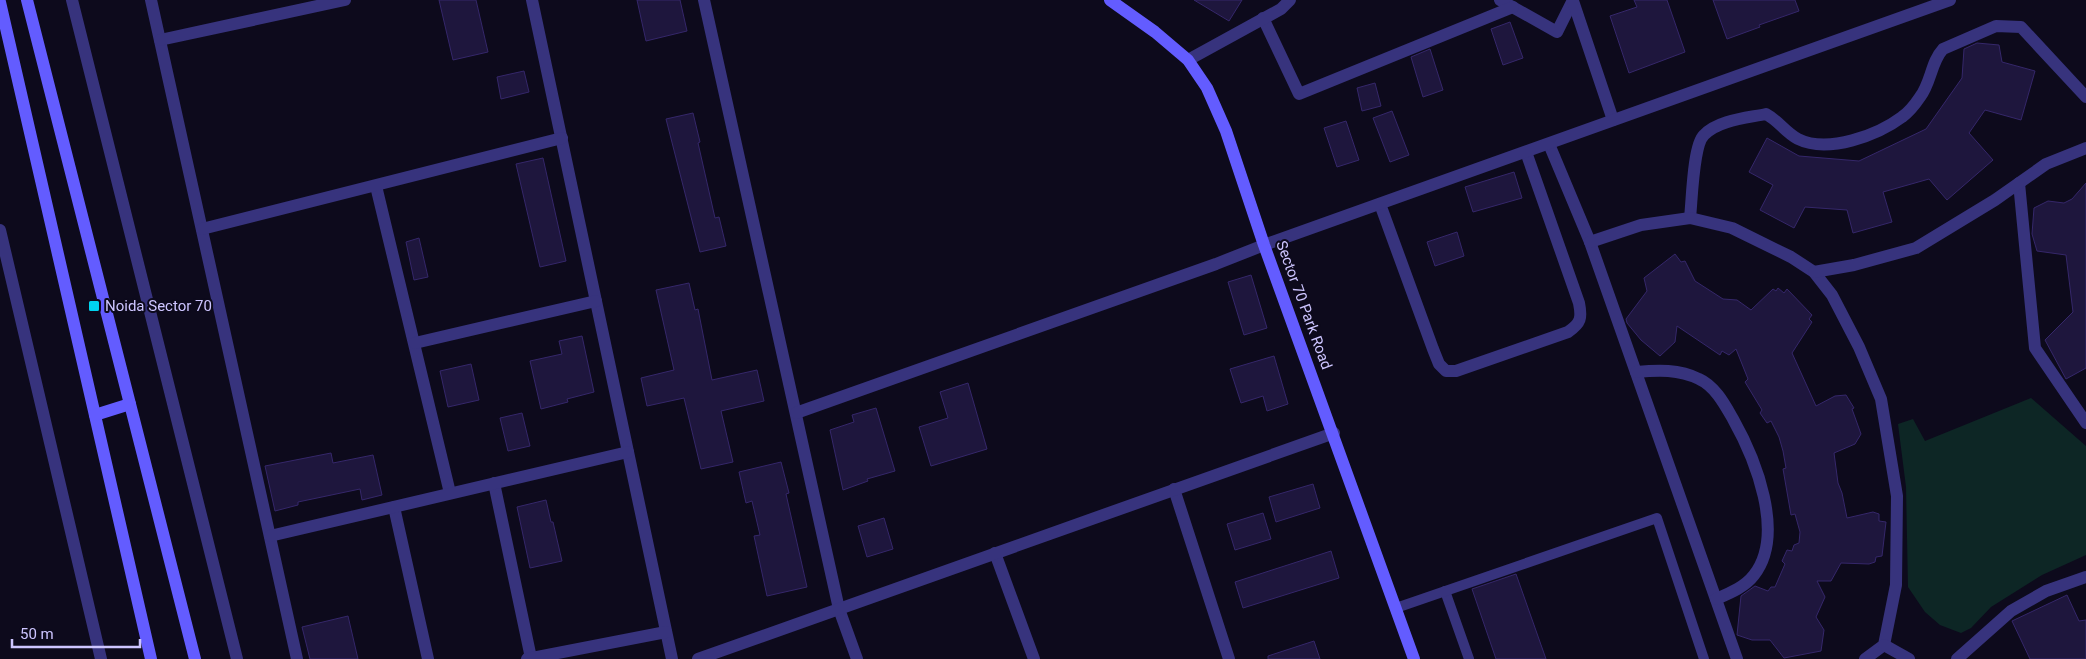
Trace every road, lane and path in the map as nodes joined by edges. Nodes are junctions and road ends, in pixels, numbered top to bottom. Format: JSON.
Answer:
{"nodes":[{"id":1,"x":27,"y":0,"type":"edge"},
{"id":2,"x":72,"y":0,"type":"edge"},
{"id":3,"x":151,"y":0,"type":"edge"},
{"id":4,"x":346,"y":0,"type":"edge"},
{"id":5,"x":532,"y":0,"type":"edge"},
{"id":6,"x":704,"y":0,"type":"edge"},
{"id":7,"x":1110,"y":0,"type":"edge"},
{"id":8,"x":1290,"y":0,"type":"edge"},
{"id":9,"x":1500,"y":0,"type":"edge"},
{"id":10,"x":1950,"y":0,"type":"edge"},
{"id":11,"x":1573,"y":1,"type":"edge"},
{"id":12,"x":0,"y":2,"type":"edge"},
{"id":13,"x":1513,"y":7,"type":"junction"},
{"id":14,"x":2,"y":18,"type":"edge"},
{"id":15,"x":1264,"y":18,"type":"junction"},
{"id":16,"x":160,"y":40,"type":"junction"},
{"id":17,"x":1188,"y":60,"type":"junction"},
{"id":18,"x":2086,"y":97,"type":"edge"},
{"id":19,"x":1613,"y":120,"type":"junction"},
{"id":20,"x":562,"y":138,"type":"junction"},
{"id":21,"x":1549,"y":144,"type":"junction"},
{"id":22,"x":2086,"y":148,"type":"edge"},
{"id":23,"x":1526,"y":152,"type":"junction"},
{"id":24,"x":2019,"y":183,"type":"junction"},
{"id":25,"x":376,"y":186,"type":"junction"},
{"id":26,"x":1380,"y":204,"type":"junction"},
{"id":27,"x":1690,"y":218,"type":"junction"},
{"id":28,"x":202,"y":229,"type":"junction"},
{"id":29,"x":0,"y":230,"type":"edge"},
{"id":30,"x":1590,"y":242,"type":"junction"},
{"id":31,"x":1264,"y":245,"type":"junction"},
{"id":32,"x":1814,"y":272,"type":"junction"},
{"id":33,"x":596,"y":301,"type":"junction"},
{"id":34,"x":415,"y":343,"type":"junction"},
{"id":35,"x":1636,"y":372,"type":"junction"},
{"id":36,"x":130,"y":404,"type":"junction"},
{"id":37,"x":796,"y":413,"type":"junction"},
{"id":38,"x":95,"y":415,"type":"junction"},
{"id":39,"x":2086,"y":423,"type":"edge"},
{"id":40,"x":1334,"y":433,"type":"junction"},
{"id":41,"x":628,"y":452,"type":"junction"},
{"id":42,"x":494,"y":483,"type":"junction"},
{"id":43,"x":1174,"y":490,"type":"junction"},
{"id":44,"x":450,"y":494,"type":"junction"},
{"id":45,"x":394,"y":507,"type":"junction"},
{"id":46,"x":270,"y":536,"type":"junction"},
{"id":47,"x":995,"y":553,"type":"junction"},
{"id":48,"x":2086,"y":577,"type":"edge"},
{"id":49,"x":1445,"y":591,"type":"junction"},
{"id":50,"x":1716,"y":600,"type":"junction"},
{"id":51,"x":1396,"y":608,"type":"junction"},
{"id":52,"x":839,"y":609,"type":"junction"},
{"id":53,"x":666,"y":632,"type":"junction"},
{"id":54,"x":1884,"y":645,"type":"junction"},
{"id":55,"x":549,"y":657,"type":"edge"},
{"id":56,"x":101,"y":659,"type":"edge"},
{"id":57,"x":150,"y":659,"type":"edge"},
{"id":58,"x":195,"y":659,"type":"edge"},
{"id":59,"x":237,"y":659,"type":"edge"},
{"id":60,"x":297,"y":659,"type":"edge"},
{"id":61,"x":428,"y":659,"type":"edge"},
{"id":62,"x":529,"y":659,"type":"edge"},
{"id":63,"x":672,"y":659,"type":"edge"},
{"id":64,"x":698,"y":659,"type":"edge"},
{"id":65,"x":857,"y":659,"type":"edge"},
{"id":66,"x":1034,"y":659,"type":"edge"},
{"id":67,"x":1230,"y":659,"type":"edge"},
{"id":68,"x":1414,"y":659,"type":"edge"},
{"id":69,"x":1469,"y":659,"type":"edge"},
{"id":70,"x":1704,"y":659,"type":"edge"},
{"id":71,"x":1737,"y":659,"type":"edge"},
{"id":72,"x":1865,"y":659,"type":"edge"},
{"id":73,"x":1909,"y":659,"type":"edge"},
{"id":74,"x":1957,"y":659,"type":"edge"}],
"edges":[{"from":1,"to":36,"type":"street"},
{"from":2,"to":59,"type":"street"},
{"from":3,"to":16,"type":"street"},
{"from":4,"to":16,"type":"street"},
{"from":5,"to":20,"type":"street"},
{"from":6,"to":37,"type":"street"},
{"from":7,"to":17,"type":"street","name":"Sector 70 Park Road"},
{"from":8,"to":15,"type":"street"},
{"from":9,"to":13,"type":"street"},
{"from":10,"to":19,"type":"street"},
{"from":11,"to":13,"type":"street"},
{"from":11,"to":19,"type":"street"},
{"from":12,"to":14,"type":"street"},
{"from":13,"to":15,"type":"street"},
{"from":14,"to":38,"type":"street"},
{"from":15,"to":17,"type":"street"},
{"from":16,"to":28,"type":"street"},
{"from":17,"to":31,"type":"street","name":"Sector 70 Park Road"},
{"from":18,"to":27,"type":"street"},
{"from":19,"to":21,"type":"street"},
{"from":20,"to":25,"type":"street"},
{"from":20,"to":33,"type":"street"},
{"from":21,"to":23,"type":"street"},
{"from":21,"to":30,"type":"street"},
{"from":22,"to":24,"type":"street"},
{"from":23,"to":26,"type":"street"},
{"from":23,"to":26,"type":"street"},
{"from":24,"to":32,"type":"street"},
{"from":24,"to":39,"type":"street"},
{"from":25,"to":28,"type":"street"},
{"from":25,"to":34,"type":"street"},
{"from":26,"to":31,"type":"street"},
{"from":27,"to":30,"type":"street"},
{"from":27,"to":32,"type":"street"},
{"from":28,"to":46,"type":"street"},
{"from":29,"to":56,"type":"street"},
{"from":30,"to":35,"type":"street"},
{"from":31,"to":37,"type":"street"},
{"from":31,"to":40,"type":"street","name":"Sector 70 Park Road"},
{"from":32,"to":54,"type":"street"},
{"from":33,"to":34,"type":"street"},
{"from":33,"to":41,"type":"street"},
{"from":34,"to":44,"type":"street"},
{"from":35,"to":50,"type":"street"},
{"from":35,"to":50,"type":"street"},
{"from":36,"to":38,"type":"street"},
{"from":36,"to":58,"type":"street"},
{"from":37,"to":52,"type":"street"},
{"from":38,"to":57,"type":"street"},
{"from":40,"to":43,"type":"street"},
{"from":40,"to":51,"type":"street","name":"Sector 70 Park Road"},
{"from":41,"to":42,"type":"street"},
{"from":41,"to":53,"type":"street"},
{"from":42,"to":44,"type":"street"},
{"from":42,"to":62,"type":"street"},
{"from":43,"to":47,"type":"street"},
{"from":43,"to":67,"type":"street"},
{"from":44,"to":45,"type":"street"},
{"from":45,"to":46,"type":"street"},
{"from":45,"to":61,"type":"street"},
{"from":46,"to":60,"type":"street"},
{"from":47,"to":52,"type":"street"},
{"from":47,"to":66,"type":"street"},
{"from":48,"to":74,"type":"street"},
{"from":49,"to":51,"type":"lane"},
{"from":49,"to":69,"type":"lane"},
{"from":49,"to":70,"type":"lane"},
{"from":50,"to":71,"type":"street"},
{"from":51,"to":68,"type":"street","name":"Sector 70 Park Road"},
{"from":52,"to":64,"type":"street"},
{"from":52,"to":65,"type":"street"},
{"from":53,"to":55,"type":"street"},
{"from":53,"to":63,"type":"street"},
{"from":54,"to":72,"type":"street"},
{"from":54,"to":73,"type":"street"},
{"from":55,"to":62,"type":"street"}]}
